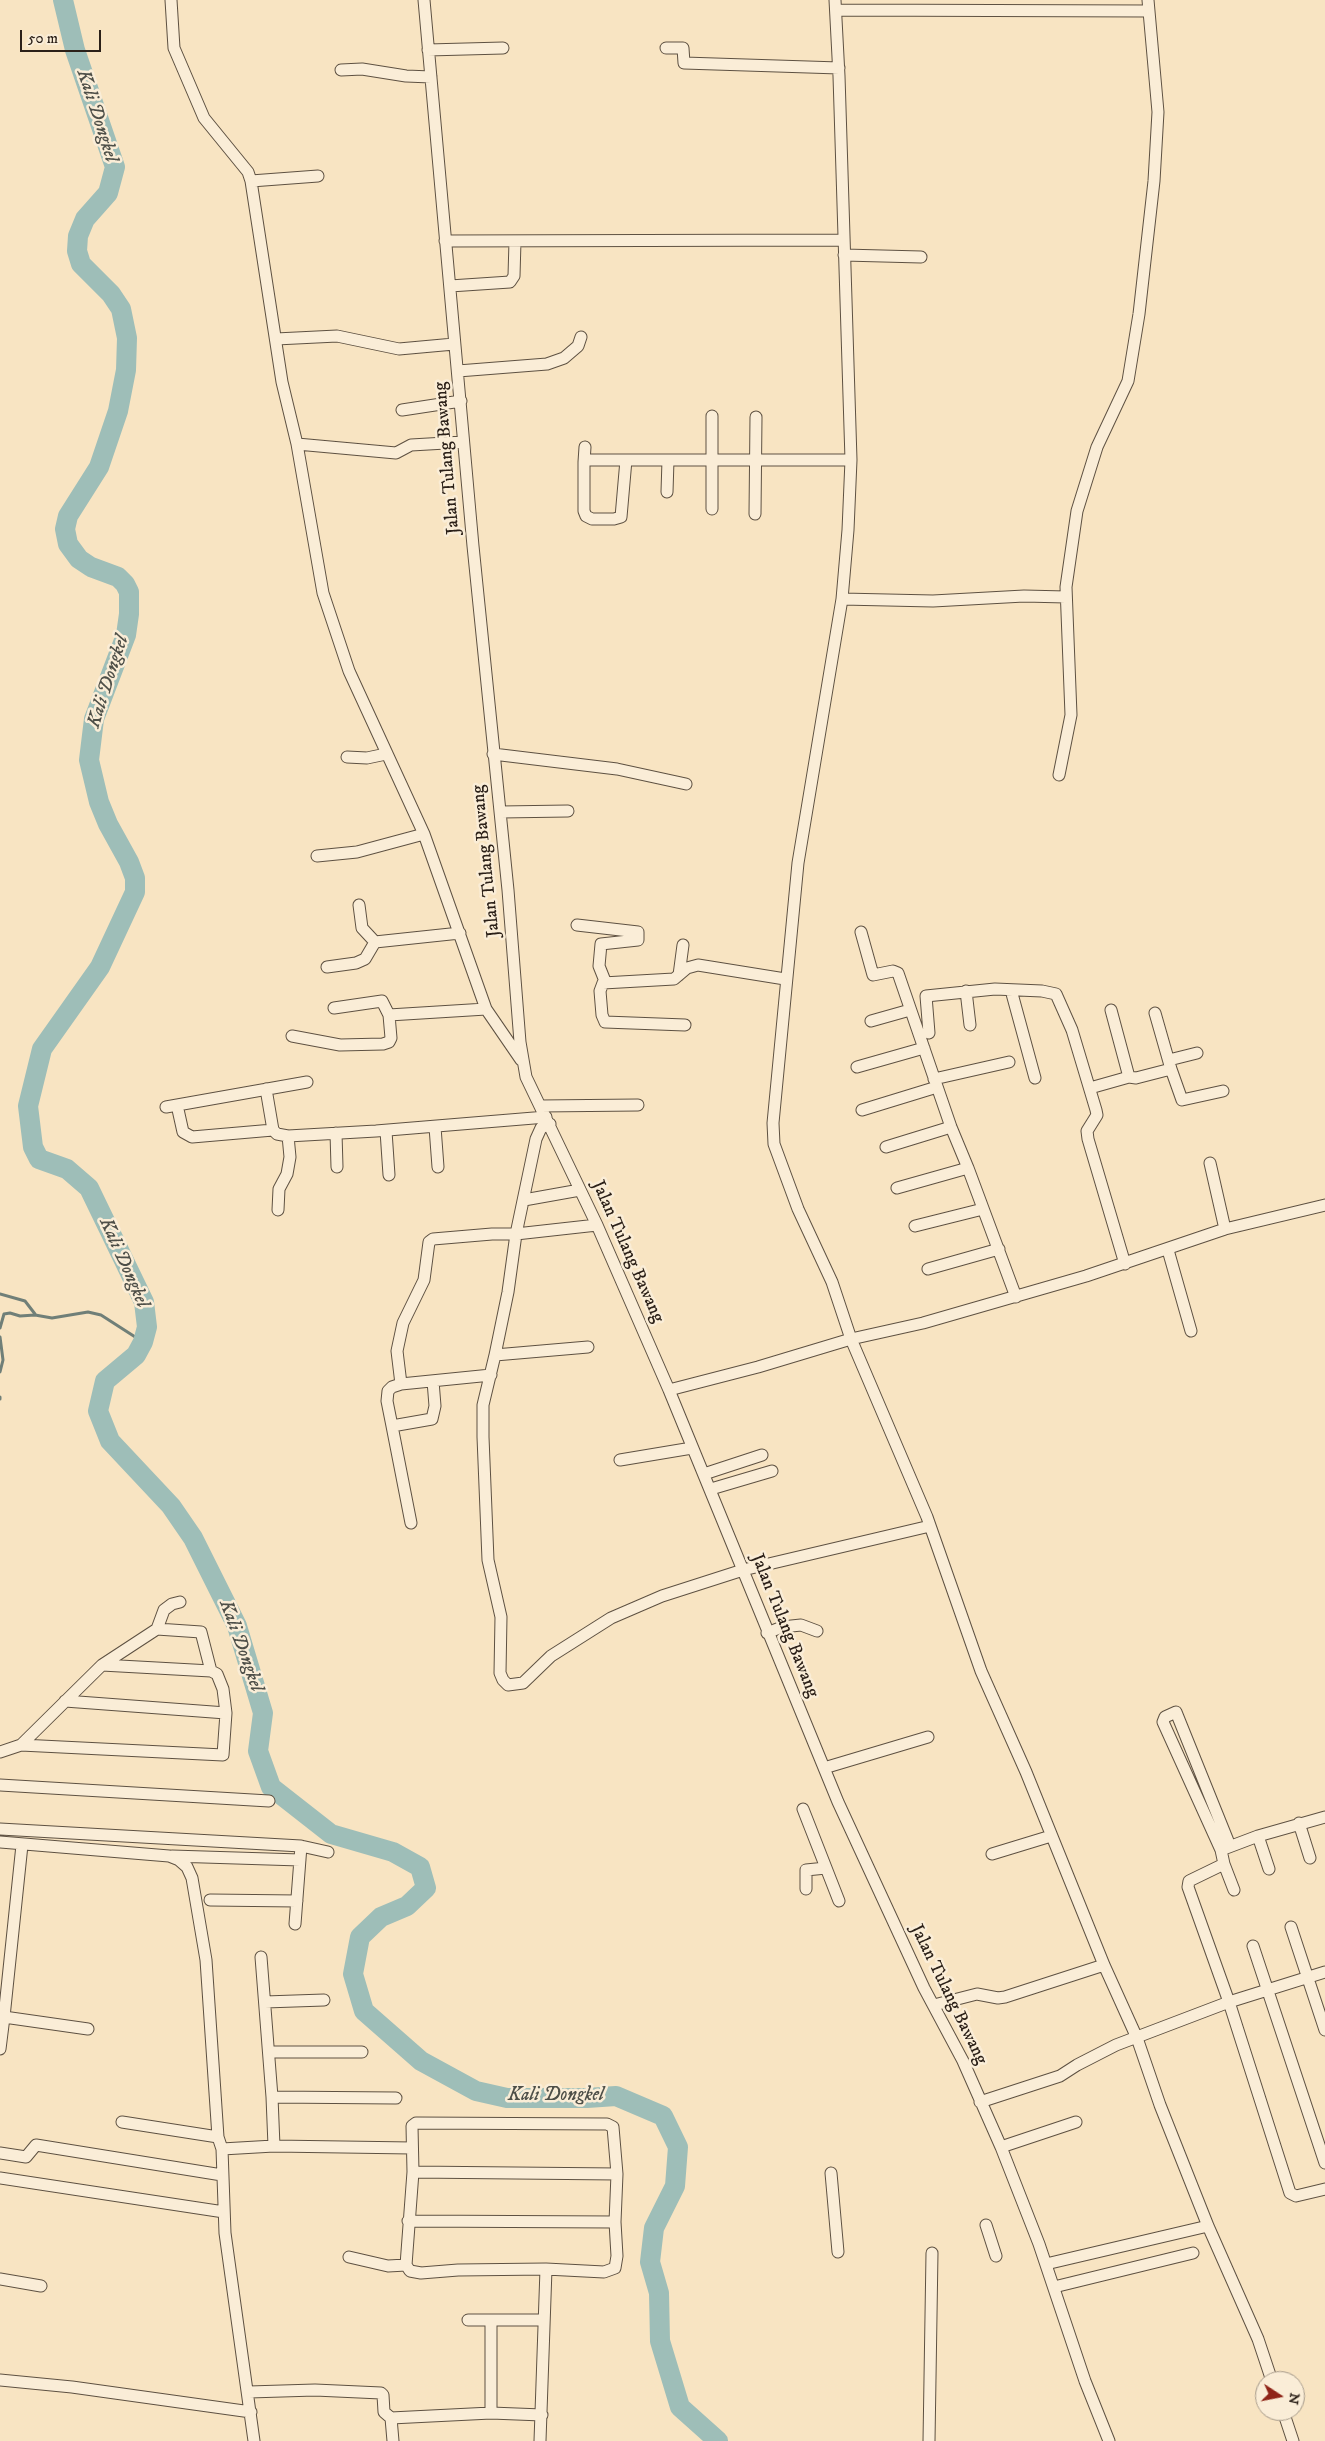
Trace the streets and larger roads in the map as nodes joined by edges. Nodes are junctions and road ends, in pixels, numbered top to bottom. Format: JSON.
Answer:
{"nodes":[{"id":1,"x":171,"y":0,"type":"edge"},
{"id":2,"x":424,"y":0,"type":"edge"},
{"id":3,"x":835,"y":5,"type":"edge"},
{"id":4,"x":1148,"y":6,"type":"edge"},
{"id":5,"x":503,"y":48,"type":"dead end"},
{"id":6,"x":666,"y":48,"type":"dead end"},
{"id":7,"x":428,"y":50,"type":"junction"},
{"id":8,"x":839,"y":68,"type":"junction"},
{"id":9,"x":341,"y":70,"type":"dead end"},
{"id":10,"x":431,"y":77,"type":"junction"},
{"id":11,"x":318,"y":176,"type":"dead end"},
{"id":12,"x":251,"y":181,"type":"junction"},
{"id":13,"x":843,"y":240,"type":"junction"},
{"id":14,"x":445,"y":241,"type":"junction"},
{"id":15,"x":515,"y":241,"type":"junction"},
{"id":16,"x":844,"y":255,"type":"junction"},
{"id":17,"x":921,"y":257,"type":"dead end"},
{"id":18,"x":450,"y":286,"type":"junction"},
{"id":19,"x":581,"y":337,"type":"dead end"},
{"id":20,"x":276,"y":339,"type":"junction"},
{"id":21,"x":454,"y":344,"type":"junction"},
{"id":22,"x":458,"y":372,"type":"junction"},
{"id":23,"x":461,"y":402,"type":"junction"},
{"id":24,"x":402,"y":410,"type":"dead end"},
{"id":25,"x":712,"y":416,"type":"dead end"},
{"id":26,"x":756,"y":418,"type":"dead end"},
{"id":27,"x":463,"y":442,"type":"junction"},
{"id":28,"x":297,"y":444,"type":"junction"},
{"id":29,"x":585,"y":447,"type":"dead end"},
{"id":30,"x":626,"y":460,"type":"junction"},
{"id":31,"x":668,"y":460,"type":"junction"},
{"id":32,"x":712,"y":460,"type":"junction"},
{"id":33,"x":756,"y":460,"type":"junction"},
{"id":34,"x":851,"y":460,"type":"junction"},
{"id":35,"x":584,"y":462,"type":"junction"},
{"id":36,"x":667,"y":492,"type":"dead end"},
{"id":37,"x":712,"y":509,"type":"dead end"},
{"id":38,"x":755,"y":514,"type":"dead end"},
{"id":39,"x":1066,"y":597,"type":"junction"},
{"id":40,"x":842,"y":599,"type":"junction"},
{"id":41,"x":386,"y":754,"type":"junction"},
{"id":42,"x":493,"y":754,"type":"junction"},
{"id":43,"x":347,"y":757,"type":"dead end"},
{"id":44,"x":1059,"y":775,"type":"dead end"},
{"id":45,"x":686,"y":784,"type":"dead end"},
{"id":46,"x":501,"y":812,"type":"junction"},
{"id":47,"x":568,"y":812,"type":"dead end"},
{"id":48,"x":424,"y":834,"type":"junction"},
{"id":49,"x":317,"y":856,"type":"dead end"},
{"id":50,"x":359,"y":905,"type":"dead end"},
{"id":51,"x":577,"y":925,"type":"dead end"},
{"id":52,"x":600,"y":928,"type":"junction"},
{"id":53,"x":460,"y":932,"type":"junction"},
{"id":54,"x":861,"y":932,"type":"dead end"},
{"id":55,"x":375,"y":942,"type":"junction"},
{"id":56,"x":601,"y":944,"type":"junction"},
{"id":57,"x":683,"y":945,"type":"dead end"},
{"id":58,"x":327,"y":967,"type":"dead end"},
{"id":59,"x":679,"y":975,"type":"junction"},
{"id":60,"x":785,"y":979,"type":"junction"},
{"id":61,"x":605,"y":981,"type":"junction"},
{"id":62,"x":1011,"y":990,"type":"junction"},
{"id":63,"x":966,"y":991,"type":"junction"},
{"id":64,"x":334,"y":1008,"type":"dead end"},
{"id":65,"x":486,"y":1010,"type":"junction"},
{"id":66,"x":910,"y":1010,"type":"junction"},
{"id":67,"x":1112,"y":1010,"type":"dead end"},
{"id":68,"x":1156,"y":1013,"type":"dead end"},
{"id":69,"x":389,"y":1015,"type":"junction"},
{"id":70,"x":871,"y":1021,"type":"dead end"},
{"id":71,"x":685,"y":1024,"type":"dead end"},
{"id":72,"x":970,"y":1025,"type":"dead end"},
{"id":73,"x":929,"y":1033,"type":"dead end"},
{"id":74,"x":292,"y":1036,"type":"dead end"},
{"id":75,"x":924,"y":1048,"type":"junction"},
{"id":76,"x":1197,"y":1053,"type":"dead end"},
{"id":77,"x":522,"y":1061,"type":"junction"},
{"id":78,"x":1009,"y":1062,"type":"dead end"},
{"id":79,"x":1170,"y":1064,"type":"junction"},
{"id":80,"x":857,"y":1067,"type":"dead end"},
{"id":81,"x":1129,"y":1077,"type":"junction"},
{"id":82,"x":1036,"y":1078,"type":"dead end"},
{"id":83,"x":307,"y":1082,"type":"dead end"},
{"id":84,"x":936,"y":1083,"type":"junction"},
{"id":85,"x":1090,"y":1088,"type":"junction"},
{"id":86,"x":266,"y":1089,"type":"junction"},
{"id":87,"x":1223,"y":1090,"type":"dead end"},
{"id":88,"x":638,"y":1105,"type":"dead end"},
{"id":89,"x":540,"y":1106,"type":"junction"},
{"id":90,"x":862,"y":1110,"type":"dead end"},
{"id":91,"x":548,"y":1121,"type":"junction"},
{"id":92,"x":435,"y":1127,"type":"junction"},
{"id":93,"x":951,"y":1128,"type":"junction"},
{"id":94,"x":273,"y":1130,"type":"junction"},
{"id":95,"x":386,"y":1130,"type":"junction"},
{"id":96,"x":336,"y":1133,"type":"junction"},
{"id":97,"x":288,"y":1136,"type":"junction"},
{"id":98,"x":886,"y":1147,"type":"dead end"},
{"id":99,"x":1210,"y":1163,"type":"dead end"},
{"id":100,"x":337,"y":1167,"type":"dead end"},
{"id":101,"x":438,"y":1167,"type":"dead end"},
{"id":102,"x":968,"y":1168,"type":"junction"},
{"id":103,"x":389,"y":1175,"type":"dead end"},
{"id":104,"x":897,"y":1188,"type":"dead end"},
{"id":105,"x":580,"y":1190,"type":"junction"},
{"id":106,"x":524,"y":1200,"type":"junction"},
{"id":107,"x":1325,"y":1205,"type":"edge"},
{"id":108,"x":983,"y":1209,"type":"junction"},
{"id":109,"x":278,"y":1210,"type":"dead end"},
{"id":110,"x":597,"y":1225,"type":"junction"},
{"id":111,"x":915,"y":1226,"type":"dead end"},
{"id":112,"x":1225,"y":1229,"type":"junction"},
{"id":113,"x":516,"y":1234,"type":"junction"},
{"id":114,"x":999,"y":1249,"type":"junction"},
{"id":115,"x":1168,"y":1250,"type":"junction"},
{"id":116,"x":1125,"y":1264,"type":"junction"},
{"id":117,"x":928,"y":1269,"type":"dead end"},
{"id":118,"x":1016,"y":1296,"type":"junction"},
{"id":119,"x":1191,"y":1331,"type":"dead end"},
{"id":120,"x":851,"y":1339,"type":"junction"},
{"id":121,"x":588,"y":1347,"type":"dead end"},
{"id":122,"x":494,"y":1355,"type":"junction"},
{"id":123,"x":491,"y":1375,"type":"junction"},
{"id":124,"x":433,"y":1380,"type":"junction"},
{"id":125,"x":401,"y":1384,"type":"junction"},
{"id":126,"x":669,"y":1390,"type":"junction"},
{"id":127,"x":392,"y":1426,"type":"junction"},
{"id":128,"x":692,"y":1448,"type":"junction"},
{"id":129,"x":762,"y":1455,"type":"dead end"},
{"id":130,"x":620,"y":1460,"type":"dead end"},
{"id":131,"x":772,"y":1471,"type":"dead end"},
{"id":132,"x":704,"y":1474,"type":"junction"},
{"id":133,"x":711,"y":1488,"type":"junction"},
{"id":134,"x":411,"y":1523,"type":"dead end"},
{"id":135,"x":930,"y":1526,"type":"junction"},
{"id":136,"x":743,"y":1570,"type":"junction"},
{"id":137,"x":180,"y":1602,"type":"dead end"},
{"id":138,"x":157,"y":1629,"type":"junction"},
{"id":139,"x":817,"y":1632,"type":"dead end"},
{"id":140,"x":767,"y":1633,"type":"junction"},
{"id":141,"x":102,"y":1665,"type":"junction"},
{"id":142,"x":211,"y":1671,"type":"junction"},
{"id":143,"x":65,"y":1701,"type":"junction"},
{"id":144,"x":226,"y":1713,"type":"junction"},
{"id":145,"x":928,"y":1737,"type":"dead end"},
{"id":146,"x":21,"y":1745,"type":"junction"},
{"id":147,"x":0,"y":1752,"type":"edge"},
{"id":148,"x":824,"y":1768,"type":"junction"},
{"id":149,"x":0,"y":1785,"type":"edge"},
{"id":150,"x":269,"y":1801,"type":"dead end"},
{"id":151,"x":803,"y":1809,"type":"dead end"},
{"id":152,"x":1325,"y":1817,"type":"edge"},
{"id":153,"x":1299,"y":1823,"type":"junction"},
{"id":154,"x":0,"y":1829,"type":"edge"},
{"id":155,"x":1051,"y":1836,"type":"junction"},
{"id":156,"x":1258,"y":1836,"type":"junction"},
{"id":157,"x":0,"y":1842,"type":"edge"},
{"id":158,"x":22,"y":1844,"type":"junction"},
{"id":159,"x":301,"y":1846,"type":"junction"},
{"id":160,"x":1225,"y":1848,"type":"junction"},
{"id":161,"x":328,"y":1852,"type":"dead end"},
{"id":162,"x":992,"y":1854,"type":"dead end"},
{"id":163,"x":169,"y":1856,"type":"junction"},
{"id":164,"x":1310,"y":1858,"type":"dead end"},
{"id":165,"x":300,"y":1860,"type":"junction"},
{"id":166,"x":1224,"y":1864,"type":"junction"},
{"id":167,"x":826,"y":1868,"type":"junction"},
{"id":168,"x":1269,"y":1869,"type":"dead end"},
{"id":169,"x":806,"y":1889,"type":"dead end"},
{"id":170,"x":1234,"y":1890,"type":"dead end"},
{"id":171,"x":210,"y":1900,"type":"dead end"},
{"id":172,"x":297,"y":1901,"type":"junction"},
{"id":173,"x":839,"y":1901,"type":"dead end"},
{"id":174,"x":296,"y":1924,"type":"dead end"},
{"id":175,"x":1292,"y":1927,"type":"dead end"},
{"id":176,"x":1253,"y":1946,"type":"dead end"},
{"id":177,"x":261,"y":1957,"type":"dead end"},
{"id":178,"x":1104,"y":1965,"type":"junction"},
{"id":179,"x":1325,"y":1972,"type":"edge"},
{"id":180,"x":1307,"y":1977,"type":"junction"},
{"id":181,"x":1267,"y":1991,"type":"junction"},
{"id":182,"x":324,"y":2000,"type":"dead end"},
{"id":183,"x":265,"y":2002,"type":"junction"},
{"id":184,"x":1229,"y":2002,"type":"junction"},
{"id":185,"x":934,"y":2005,"type":"junction"},
{"id":186,"x":4,"y":2017,"type":"junction"},
{"id":187,"x":88,"y":2030,"type":"dead end"},
{"id":188,"x":1325,"y":2030,"type":"edge"},
{"id":189,"x":1137,"y":2038,"type":"junction"},
{"id":190,"x":0,"y":2049,"type":"edge"},
{"id":191,"x":269,"y":2052,"type":"junction"},
{"id":192,"x":362,"y":2052,"type":"dead end"},
{"id":193,"x":272,"y":2097,"type":"junction"},
{"id":194,"x":396,"y":2098,"type":"dead end"},
{"id":195,"x":980,"y":2102,"type":"junction"},
{"id":196,"x":122,"y":2122,"type":"dead end"},
{"id":197,"x":1076,"y":2122,"type":"dead end"},
{"id":198,"x":218,"y":2136,"type":"junction"},
{"id":199,"x":274,"y":2146,"type":"junction"},
{"id":200,"x":1000,"y":2147,"type":"junction"},
{"id":201,"x":222,"y":2148,"type":"junction"},
{"id":202,"x":412,"y":2148,"type":"junction"},
{"id":203,"x":0,"y":2153,"type":"edge"},
{"id":204,"x":1325,"y":2163,"type":"edge"},
{"id":205,"x":413,"y":2172,"type":"junction"},
{"id":206,"x":831,"y":2173,"type":"dead end"},
{"id":207,"x":617,"y":2174,"type":"junction"},
{"id":208,"x":222,"y":2175,"type":"junction"},
{"id":209,"x":0,"y":2178,"type":"edge"},
{"id":210,"x":1325,"y":2189,"type":"edge"},
{"id":211,"x":224,"y":2212,"type":"junction"},
{"id":212,"x":408,"y":2222,"type":"junction"},
{"id":213,"x":615,"y":2222,"type":"junction"},
{"id":214,"x":986,"y":2225,"type":"dead end"},
{"id":215,"x":1208,"y":2226,"type":"junction"},
{"id":216,"x":838,"y":2252,"type":"dead end"},
{"id":217,"x":932,"y":2253,"type":"dead end"},
{"id":218,"x":1193,"y":2253,"type":"dead end"},
{"id":219,"x":996,"y":2256,"type":"dead end"},
{"id":220,"x":349,"y":2257,"type":"dead end"},
{"id":221,"x":1046,"y":2264,"type":"junction"},
{"id":222,"x":406,"y":2265,"type":"junction"},
{"id":223,"x":546,"y":2269,"type":"junction"},
{"id":224,"x":0,"y":2279,"type":"edge"},
{"id":225,"x":41,"y":2286,"type":"dead end"},
{"id":226,"x":1054,"y":2287,"type":"junction"},
{"id":227,"x":468,"y":2320,"type":"dead end"},
{"id":228,"x":491,"y":2320,"type":"junction"},
{"id":229,"x":543,"y":2320,"type":"junction"},
{"id":230,"x":1269,"y":2371,"type":"edge"},
{"id":231,"x":0,"y":2380,"type":"edge"},
{"id":232,"x":249,"y":2392,"type":"junction"},
{"id":233,"x":252,"y":2412,"type":"junction"},
{"id":234,"x":491,"y":2413,"type":"junction"},
{"id":235,"x":542,"y":2415,"type":"junction"},
{"id":236,"x":391,"y":2418,"type":"junction"},
{"id":237,"x":1286,"y":2421,"type":"edge"},
{"id":238,"x":254,"y":2441,"type":"edge"},
{"id":239,"x":393,"y":2441,"type":"edge"},
{"id":240,"x":540,"y":2441,"type":"edge"},
{"id":241,"x":929,"y":2441,"type":"edge"},
{"id":242,"x":1109,"y":2441,"type":"edge"},
{"id":243,"x":1293,"y":2441,"type":"edge"}],
"edges":[{"from":1,"to":12,"type":"street"},
{"from":2,"to":7,"type":"street","name":"Jalan Tulang Bawang"},
{"from":3,"to":4,"type":"street"},
{"from":3,"to":8,"type":"street"},
{"from":4,"to":39,"type":"street"},
{"from":5,"to":7,"type":"street"},
{"from":6,"to":8,"type":"street"},
{"from":7,"to":10,"type":"street","name":"Jalan Tulang Bawang"},
{"from":8,"to":13,"type":"street"},
{"from":9,"to":10,"type":"street"},
{"from":10,"to":14,"type":"street","name":"Jalan Tulang Bawang"},
{"from":11,"to":12,"type":"street"},
{"from":12,"to":20,"type":"street"},
{"from":13,"to":15,"type":"street"},
{"from":13,"to":16,"type":"street"},
{"from":14,"to":15,"type":"street"},
{"from":14,"to":18,"type":"street","name":"Jalan Tulang Bawang"},
{"from":15,"to":18,"type":"street"},
{"from":16,"to":17,"type":"street"},
{"from":16,"to":34,"type":"street"},
{"from":18,"to":21,"type":"street","name":"Jalan Tulang Bawang"},
{"from":19,"to":22,"type":"street"},
{"from":20,"to":21,"type":"street"},
{"from":20,"to":28,"type":"street"},
{"from":21,"to":22,"type":"street","name":"Jalan Tulang Bawang"},
{"from":22,"to":23,"type":"street","name":"Jalan Tulang Bawang"},
{"from":23,"to":24,"type":"street"},
{"from":23,"to":27,"type":"street","name":"Jalan Tulang Bawang"},
{"from":25,"to":32,"type":"street"},
{"from":26,"to":33,"type":"street"},
{"from":27,"to":28,"type":"street"},
{"from":27,"to":42,"type":"street","name":"Jalan Tulang Bawang"},
{"from":28,"to":41,"type":"street"},
{"from":29,"to":35,"type":"street"},
{"from":30,"to":31,"type":"street"},
{"from":30,"to":35,"type":"street"},
{"from":30,"to":35,"type":"street"},
{"from":31,"to":32,"type":"street"},
{"from":31,"to":36,"type":"street"},
{"from":32,"to":33,"type":"street"},
{"from":32,"to":37,"type":"street"},
{"from":33,"to":34,"type":"street"},
{"from":33,"to":38,"type":"street"},
{"from":34,"to":40,"type":"street"},
{"from":39,"to":40,"type":"street"},
{"from":39,"to":44,"type":"street"},
{"from":40,"to":60,"type":"street"},
{"from":41,"to":43,"type":"street"},
{"from":41,"to":48,"type":"street"},
{"from":42,"to":45,"type":"street"},
{"from":42,"to":46,"type":"street","name":"Jalan Tulang Bawang"},
{"from":46,"to":47,"type":"street"},
{"from":46,"to":77,"type":"street","name":"Jalan Tulang Bawang"},
{"from":48,"to":49,"type":"street"},
{"from":48,"to":53,"type":"street"},
{"from":50,"to":55,"type":"street"},
{"from":51,"to":52,"type":"street"},
{"from":52,"to":56,"type":"street"},
{"from":52,"to":56,"type":"street"},
{"from":53,"to":55,"type":"street"},
{"from":53,"to":65,"type":"street"},
{"from":54,"to":66,"type":"street"},
{"from":55,"to":58,"type":"street"},
{"from":56,"to":61,"type":"street"},
{"from":57,"to":59,"type":"street"},
{"from":59,"to":60,"type":"street"},
{"from":59,"to":61,"type":"street"},
{"from":60,"to":120,"type":"street"},
{"from":61,"to":71,"type":"street"},
{"from":62,"to":63,"type":"street"},
{"from":62,"to":82,"type":"street"},
{"from":62,"to":85,"type":"street"},
{"from":63,"to":72,"type":"street"},
{"from":63,"to":73,"type":"street"},
{"from":64,"to":69,"type":"street"},
{"from":65,"to":69,"type":"street"},
{"from":65,"to":77,"type":"street"},
{"from":66,"to":70,"type":"street"},
{"from":66,"to":75,"type":"street"},
{"from":67,"to":81,"type":"street"},
{"from":68,"to":79,"type":"street"},
{"from":69,"to":74,"type":"street"},
{"from":75,"to":80,"type":"street"},
{"from":75,"to":84,"type":"street"},
{"from":76,"to":79,"type":"street"},
{"from":77,"to":89,"type":"street","name":"Jalan Tulang Bawang"},
{"from":78,"to":84,"type":"street"},
{"from":79,"to":81,"type":"street"},
{"from":79,"to":87,"type":"street"},
{"from":81,"to":85,"type":"street"},
{"from":83,"to":86,"type":"street"},
{"from":84,"to":90,"type":"street"},
{"from":84,"to":93,"type":"street"},
{"from":85,"to":116,"type":"street"},
{"from":86,"to":94,"type":"street"},
{"from":86,"to":94,"type":"street"},
{"from":88,"to":89,"type":"street"},
{"from":89,"to":91,"type":"street","name":"Jalan Tulang Bawang"},
{"from":91,"to":92,"type":"street"},
{"from":91,"to":105,"type":"street","name":"Jalan Tulang Bawang"},
{"from":91,"to":106,"type":"street"},
{"from":92,"to":95,"type":"street"},
{"from":92,"to":101,"type":"street"},
{"from":93,"to":98,"type":"street"},
{"from":93,"to":102,"type":"street"},
{"from":94,"to":97,"type":"street"},
{"from":95,"to":96,"type":"street"},
{"from":95,"to":103,"type":"street"},
{"from":96,"to":97,"type":"street"},
{"from":96,"to":100,"type":"street"},
{"from":97,"to":109,"type":"street"},
{"from":99,"to":112,"type":"street"},
{"from":102,"to":104,"type":"street"},
{"from":102,"to":108,"type":"street"},
{"from":105,"to":106,"type":"street"},
{"from":105,"to":110,"type":"street","name":"Jalan Tulang Bawang"},
{"from":106,"to":113,"type":"street"},
{"from":107,"to":112,"type":"street"},
{"from":108,"to":111,"type":"street"},
{"from":108,"to":114,"type":"street"},
{"from":110,"to":113,"type":"street"},
{"from":110,"to":126,"type":"street","name":"Jalan Tulang Bawang"},
{"from":112,"to":115,"type":"street"},
{"from":113,"to":122,"type":"street"},
{"from":113,"to":125,"type":"street"},
{"from":114,"to":117,"type":"street"},
{"from":114,"to":118,"type":"street"},
{"from":115,"to":116,"type":"street"},
{"from":115,"to":119,"type":"street"},
{"from":116,"to":118,"type":"street"},
{"from":118,"to":120,"type":"street"},
{"from":120,"to":126,"type":"street"},
{"from":120,"to":135,"type":"street"},
{"from":121,"to":122,"type":"street"},
{"from":122,"to":123,"type":"street"},
{"from":123,"to":124,"type":"street"},
{"from":123,"to":136,"type":"street"},
{"from":124,"to":125,"type":"street"},
{"from":124,"to":127,"type":"street"},
{"from":125,"to":127,"type":"street"},
{"from":126,"to":128,"type":"street","name":"Jalan Tulang Bawang"},
{"from":127,"to":134,"type":"street"},
{"from":128,"to":130,"type":"street"},
{"from":128,"to":132,"type":"street","name":"Jalan Tulang Bawang"},
{"from":129,"to":132,"type":"street"},
{"from":131,"to":133,"type":"street"},
{"from":132,"to":133,"type":"street","name":"Jalan Tulang Bawang"},
{"from":133,"to":136,"type":"street","name":"Jalan Tulang Bawang"},
{"from":135,"to":136,"type":"street"},
{"from":135,"to":155,"type":"street"},
{"from":136,"to":140,"type":"street","name":"Jalan Tulang Bawang"},
{"from":137,"to":138,"type":"street"},
{"from":138,"to":141,"type":"street"},
{"from":138,"to":142,"type":"street"},
{"from":139,"to":140,"type":"street"},
{"from":140,"to":148,"type":"street","name":"Jalan Tulang Bawang"},
{"from":141,"to":142,"type":"street"},
{"from":141,"to":143,"type":"street"},
{"from":142,"to":144,"type":"street"},
{"from":143,"to":144,"type":"street"},
{"from":143,"to":146,"type":"street"},
{"from":144,"to":146,"type":"street"},
{"from":145,"to":148,"type":"street"},
{"from":146,"to":147,"type":"street"},
{"from":148,"to":185,"type":"street","name":"Jalan Tulang Bawang"},
{"from":149,"to":150,"type":"street"},
{"from":151,"to":167,"type":"street"},
{"from":152,"to":153,"type":"street"},
{"from":153,"to":156,"type":"street"},
{"from":153,"to":164,"type":"street"},
{"from":154,"to":159,"type":"street"},
{"from":155,"to":162,"type":"street"},
{"from":155,"to":178,"type":"street"},
{"from":156,"to":160,"type":"street"},
{"from":156,"to":168,"type":"street"},
{"from":157,"to":158,"type":"street"},
{"from":158,"to":163,"type":"street"},
{"from":158,"to":186,"type":"street"},
{"from":159,"to":161,"type":"street"},
{"from":159,"to":165,"type":"street"},
{"from":160,"to":160,"type":"street"},
{"from":160,"to":166,"type":"street"},
{"from":163,"to":165,"type":"street"},
{"from":163,"to":198,"type":"street"},
{"from":165,"to":172,"type":"street"},
{"from":166,"to":170,"type":"street"},
{"from":166,"to":184,"type":"street"},
{"from":167,"to":169,"type":"street"},
{"from":167,"to":173,"type":"street"},
{"from":171,"to":172,"type":"street"},
{"from":172,"to":174,"type":"street"},
{"from":175,"to":180,"type":"street"},
{"from":176,"to":181,"type":"street"},
{"from":177,"to":183,"type":"street"},
{"from":178,"to":185,"type":"street"},
{"from":178,"to":189,"type":"street"},
{"from":179,"to":180,"type":"street"},
{"from":180,"to":181,"type":"street"},
{"from":180,"to":188,"type":"street"},
{"from":181,"to":184,"type":"street"},
{"from":181,"to":204,"type":"street"},
{"from":182,"to":183,"type":"street"},
{"from":183,"to":191,"type":"street"},
{"from":184,"to":189,"type":"street"},
{"from":184,"to":210,"type":"street"},
{"from":185,"to":195,"type":"street","name":"Jalan Tulang Bawang"},
{"from":186,"to":187,"type":"street"},
{"from":186,"to":190,"type":"street"},
{"from":189,"to":195,"type":"street"},
{"from":189,"to":215,"type":"street"},
{"from":191,"to":192,"type":"street"},
{"from":191,"to":193,"type":"street"},
{"from":193,"to":194,"type":"street"},
{"from":193,"to":199,"type":"street"},
{"from":195,"to":200,"type":"street","name":"Jalan Tulang Bawang"},
{"from":196,"to":198,"type":"street"},
{"from":197,"to":200,"type":"street"},
{"from":198,"to":201,"type":"street"},
{"from":199,"to":201,"type":"street"},
{"from":199,"to":202,"type":"street"},
{"from":200,"to":221,"type":"street","name":"Jalan Tulang Bawang"},
{"from":201,"to":208,"type":"street"},
{"from":202,"to":205,"type":"street"},
{"from":202,"to":207,"type":"street"},
{"from":203,"to":208,"type":"street"},
{"from":205,"to":207,"type":"street"},
{"from":205,"to":212,"type":"street"},
{"from":206,"to":216,"type":"street"},
{"from":207,"to":213,"type":"street"},
{"from":208,"to":211,"type":"street"},
{"from":209,"to":211,"type":"street"},
{"from":211,"to":232,"type":"street"},
{"from":212,"to":213,"type":"street"},
{"from":212,"to":222,"type":"street"},
{"from":213,"to":223,"type":"street"},
{"from":214,"to":219,"type":"street"},
{"from":215,"to":221,"type":"street"},
{"from":215,"to":230,"type":"street"},
{"from":217,"to":241,"type":"street"},
{"from":218,"to":226,"type":"street"},
{"from":220,"to":222,"type":"street"},
{"from":221,"to":226,"type":"street","name":"Jalan Tulang Bawang"},
{"from":222,"to":223,"type":"street"},
{"from":223,"to":229,"type":"street"},
{"from":224,"to":225,"type":"street"},
{"from":226,"to":242,"type":"street","name":"Jalan Tulang Bawang"},
{"from":227,"to":228,"type":"street"},
{"from":228,"to":229,"type":"street"},
{"from":228,"to":234,"type":"street"},
{"from":229,"to":235,"type":"street"},
{"from":231,"to":233,"type":"street"},
{"from":232,"to":233,"type":"street"},
{"from":232,"to":236,"type":"street"},
{"from":233,"to":238,"type":"street"},
{"from":234,"to":235,"type":"street"},
{"from":234,"to":236,"type":"street"},
{"from":235,"to":240,"type":"street"},
{"from":236,"to":239,"type":"street"},
{"from":237,"to":243,"type":"street"}]}
